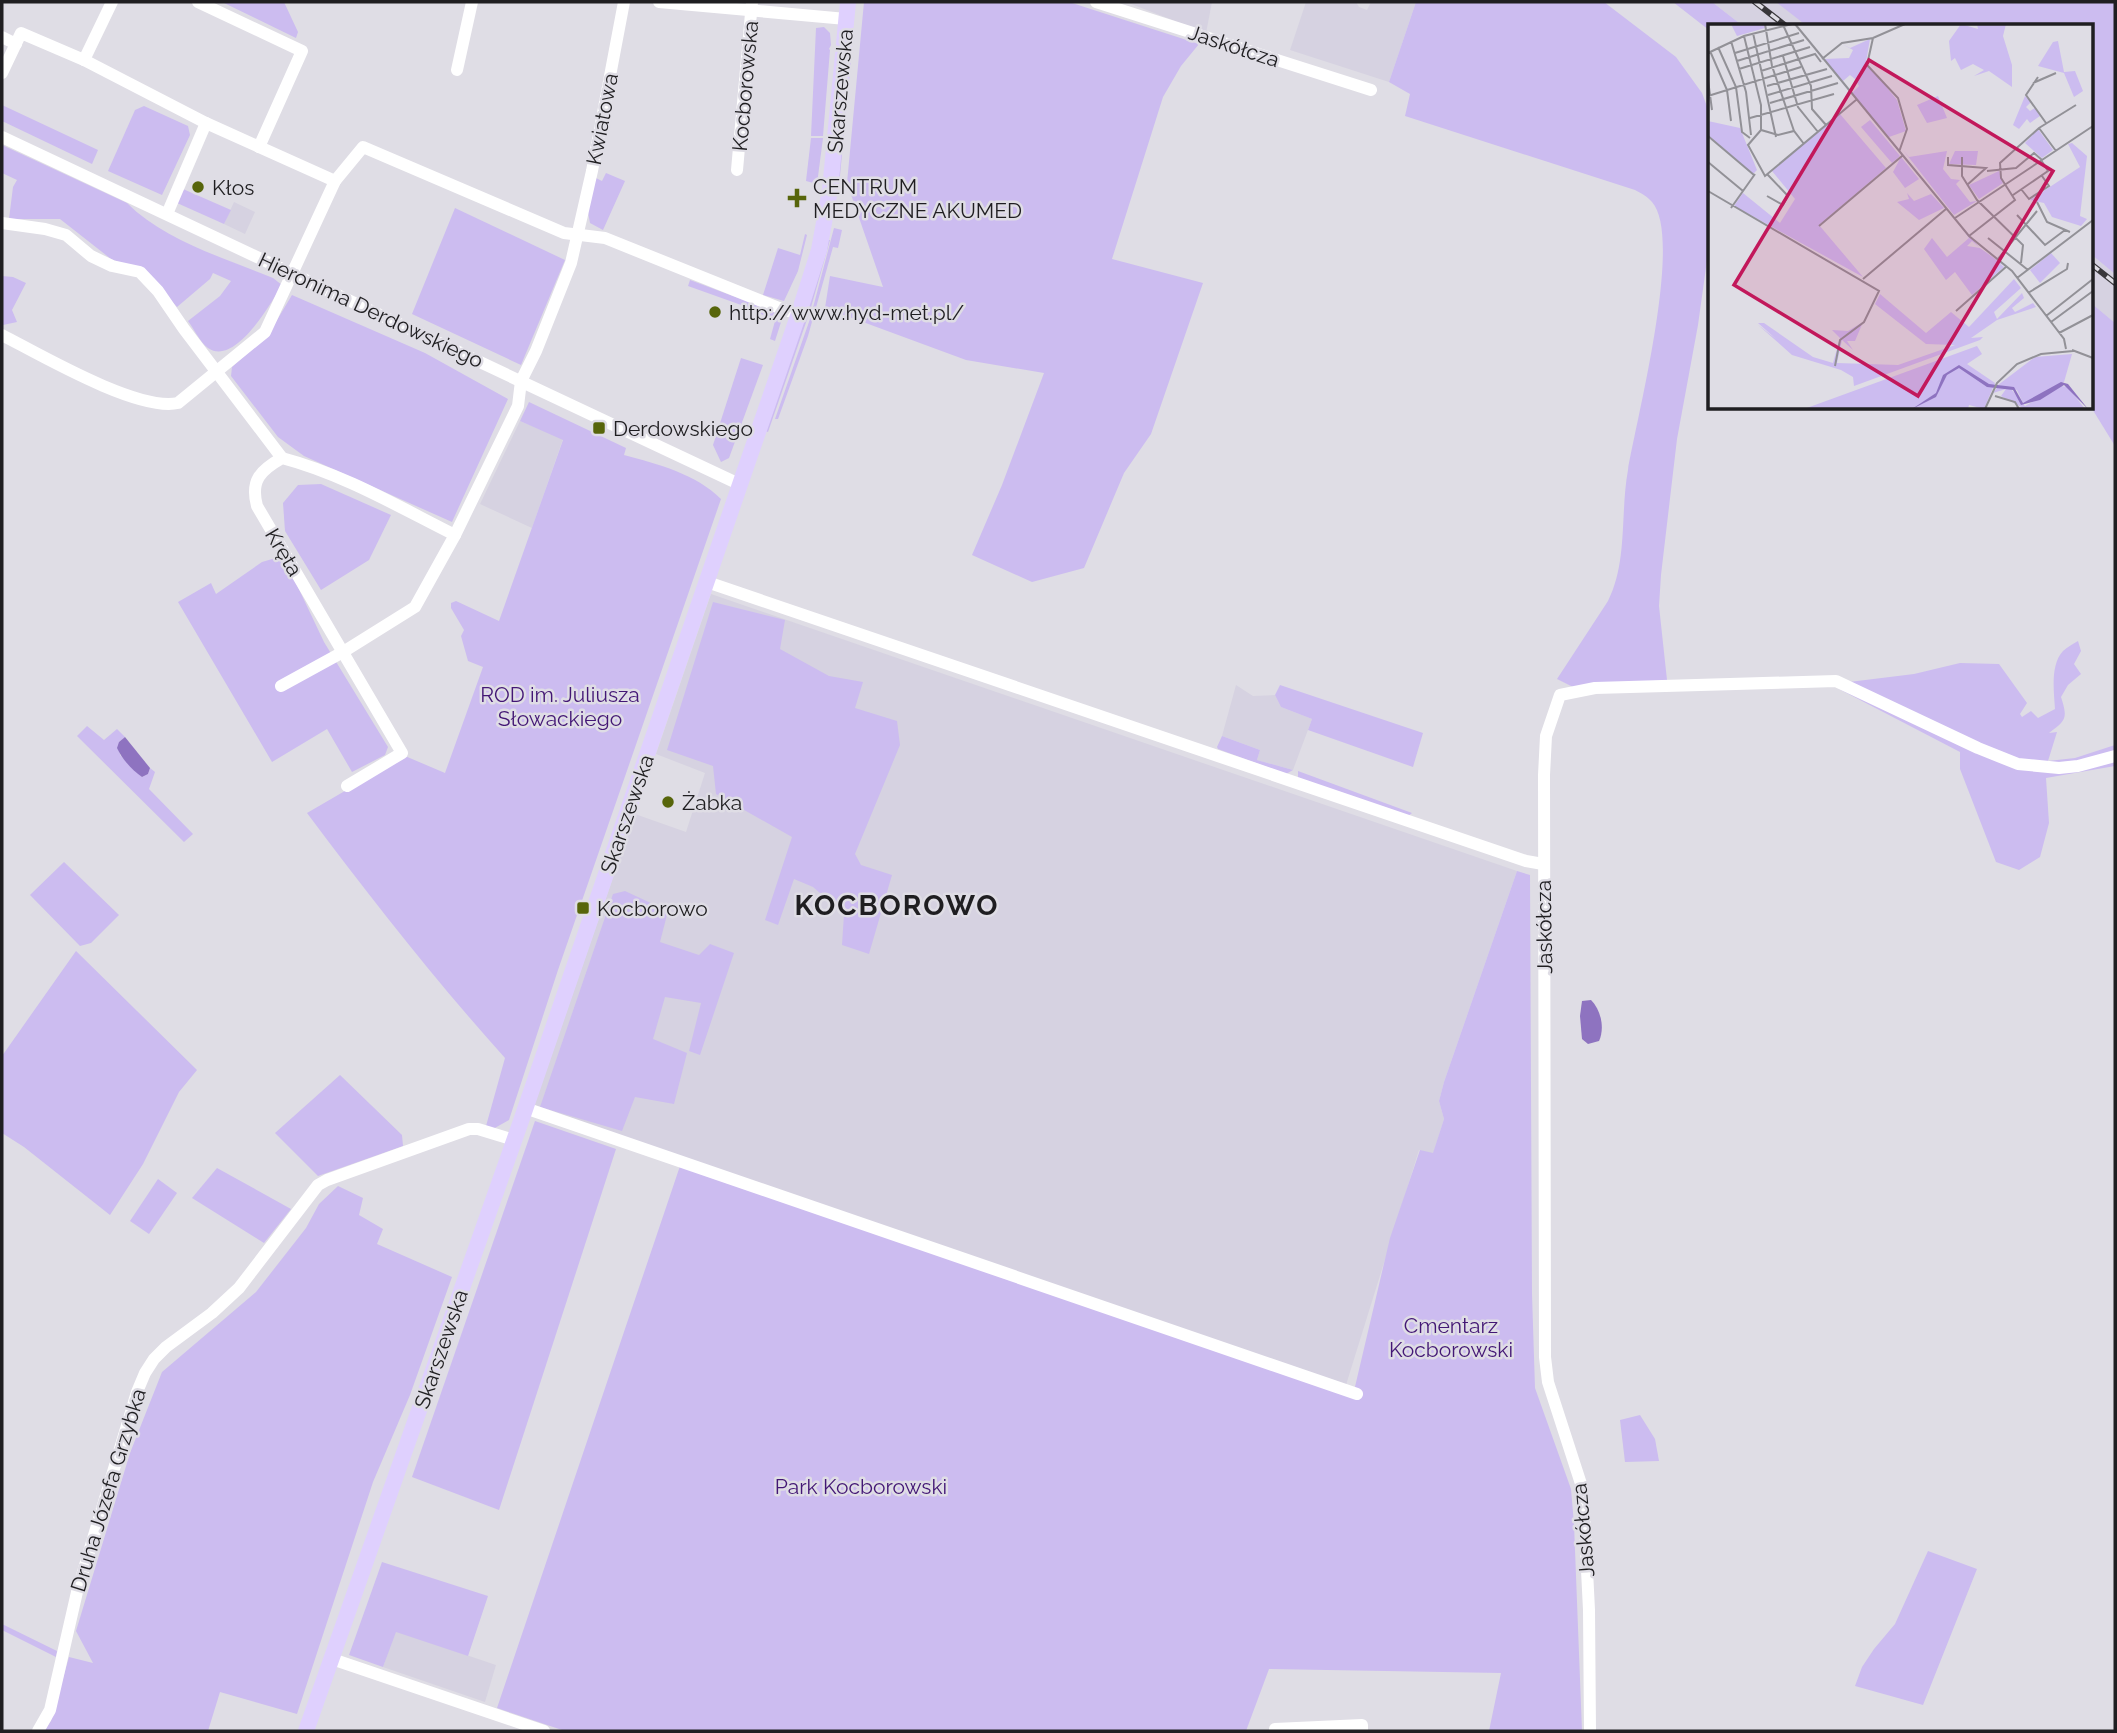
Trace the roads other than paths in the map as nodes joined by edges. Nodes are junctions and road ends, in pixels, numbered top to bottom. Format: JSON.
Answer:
{"nodes":[{"id":1,"x":112,"y":2,"type":"edge"},
{"id":2,"x":198,"y":2,"type":"edge"},
{"id":3,"x":472,"y":2,"type":"edge"},
{"id":4,"x":624,"y":2,"type":"edge"},
{"id":5,"x":659,"y":2,"type":"edge"},
{"id":6,"x":848,"y":2,"type":"edge"},
{"id":7,"x":1096,"y":2,"type":"edge"},
{"id":8,"x":751,"y":6,"type":"edge"},
{"id":9,"x":846,"y":19,"type":"junction"},
{"id":10,"x":2,"y":37,"type":"edge"},
{"id":11,"x":16,"y":44,"type":"junction"},
{"id":12,"x":84,"y":60,"type":"junction"},
{"id":13,"x":457,"y":70,"type":"dead end"},
{"id":14,"x":2,"y":73,"type":"edge"},
{"id":15,"x":1371,"y":90,"type":"dead end"},
{"id":16,"x":206,"y":123,"type":"junction"},
{"id":17,"x":2,"y":137,"type":"edge"},
{"id":18,"x":260,"y":147,"type":"junction"},
{"id":19,"x":737,"y":170,"type":"dead end"},
{"id":20,"x":335,"y":181,"type":"junction"},
{"id":21,"x":167,"y":214,"type":"junction"},
{"id":22,"x":2,"y":223,"type":"edge"},
{"id":23,"x":577,"y":235,"type":"junction"},
{"id":24,"x":293,"y":274,"type":"junction"},
{"id":25,"x":799,"y":313,"type":"junction"},
{"id":26,"x":2,"y":335,"type":"edge"},
{"id":27,"x":217,"y":371,"type":"junction"},
{"id":28,"x":521,"y":381,"type":"junction"},
{"id":29,"x":282,"y":458,"type":"junction"},
{"id":30,"x":740,"y":485,"type":"junction"},
{"id":31,"x":455,"y":535,"type":"junction"},
{"id":32,"x":706,"y":582,"type":"junction"},
{"id":33,"x":343,"y":652,"type":"junction"},
{"id":34,"x":281,"y":686,"type":"dead end"},
{"id":35,"x":2115,"y":756,"type":"edge"},
{"id":36,"x":347,"y":786,"type":"dead end"},
{"id":37,"x":1543,"y":864,"type":"junction"},
{"id":38,"x":525,"y":1108,"type":"junction"},
{"id":39,"x":514,"y":1140,"type":"junction"},
{"id":40,"x":1357,"y":1394,"type":"dead end"},
{"id":41,"x":332,"y":1659,"type":"junction"},
{"id":42,"x":38,"y":1731,"type":"edge"},
{"id":43,"x":306,"y":1731,"type":"edge"},
{"id":44,"x":544,"y":1731,"type":"edge"},
{"id":45,"x":1275,"y":1731,"type":"edge"},
{"id":46,"x":1362,"y":1731,"type":"edge"},
{"id":47,"x":1591,"y":1731,"type":"edge"}],
"edges":[{"from":1,"to":12,"type":"street"},
{"from":2,"to":18,"type":"street"},
{"from":3,"to":13,"type":"street"},
{"from":4,"to":23,"type":"street","name":"Kwiatowa"},
{"from":5,"to":8,"type":"street"},
{"from":6,"to":9,"type":"main road","name":"Skarszewska"},
{"from":7,"to":15,"type":"street","name":"Jaskółcza"},
{"from":8,"to":9,"type":"street"},
{"from":8,"to":19,"type":"street","name":"Kocborowska"},
{"from":9,"to":25,"type":"main road","name":"Skarszewska"},
{"from":10,"to":11,"type":"street"},
{"from":11,"to":12,"type":"street"},
{"from":11,"to":14,"type":"street"},
{"from":12,"to":16,"type":"street"},
{"from":16,"to":18,"type":"street"},
{"from":16,"to":21,"type":"street"},
{"from":17,"to":21,"type":"street","name":"Hieronima Derdowskiego"},
{"from":18,"to":20,"type":"street"},
{"from":20,"to":23,"type":"street"},
{"from":20,"to":24,"type":"street"},
{"from":21,"to":24,"type":"street","name":"Hieronima Derdowskiego"},
{"from":22,"to":27,"type":"street"},
{"from":23,"to":25,"type":"street"},
{"from":23,"to":28,"type":"street","name":"Kwiatowa"},
{"from":24,"to":27,"type":"street"},
{"from":24,"to":28,"type":"street","name":"Hieronima Derdowskiego"},
{"from":25,"to":30,"type":"main road","name":"Skarszewska"},
{"from":26,"to":27,"type":"street"},
{"from":27,"to":29,"type":"street"},
{"from":28,"to":30,"type":"street","name":"Hieronima Derdowskiego"},
{"from":28,"to":31,"type":"street"},
{"from":29,"to":31,"type":"street"},
{"from":29,"to":33,"type":"street","name":"Kręta"},
{"from":30,"to":32,"type":"main road","name":"Skarszewska"},
{"from":31,"to":33,"type":"street"},
{"from":32,"to":37,"type":"street"},
{"from":32,"to":38,"type":"main road","name":"Skarszewska"},
{"from":33,"to":34,"type":"street"},
{"from":33,"to":36,"type":"street","name":"Kręta"},
{"from":35,"to":37,"type":"street","name":"Jaskółcza"},
{"from":37,"to":47,"type":"street","name":"Jaskółcza"},
{"from":38,"to":39,"type":"main road","name":"Skarszewska"},
{"from":38,"to":40,"type":"street"},
{"from":39,"to":41,"type":"main road","name":"Skarszewska"},
{"from":39,"to":42,"type":"street","name":"Druha Józefa Grzybka"},
{"from":41,"to":43,"type":"main road","name":"Skarszewska"},
{"from":41,"to":44,"type":"street"},
{"from":45,"to":46,"type":"street"}]}
